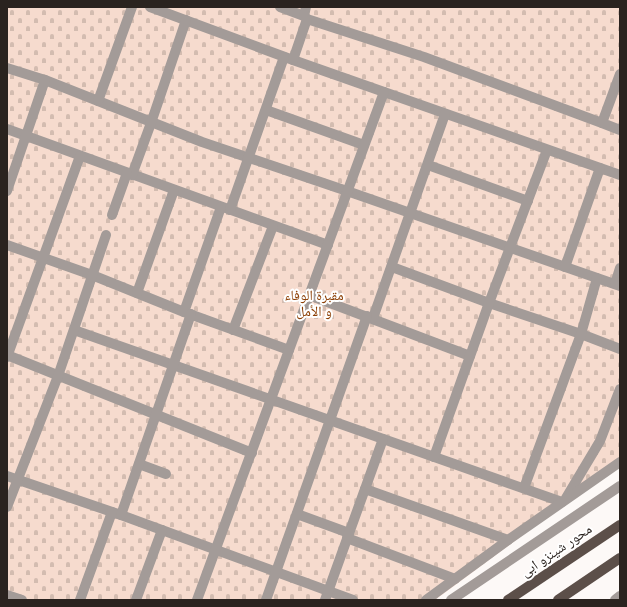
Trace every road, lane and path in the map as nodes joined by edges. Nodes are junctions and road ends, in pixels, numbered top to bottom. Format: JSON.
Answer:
{"nodes":[{"id":1,"x":132,"y":7,"type":"edge"},
{"id":2,"x":150,"y":7,"type":"edge"},
{"id":3,"x":280,"y":7,"type":"edge"},
{"id":4,"x":305,"y":14,"type":"edge"},
{"id":5,"x":186,"y":20,"type":"junction"},
{"id":6,"x":289,"y":59,"type":"junction"},
{"id":7,"x":7,"y":68,"type":"edge"},
{"id":8,"x":620,"y":74,"type":"edge"},
{"id":9,"x":45,"y":80,"type":"junction"},
{"id":10,"x":384,"y":92,"type":"junction"},
{"id":11,"x":98,"y":101,"type":"junction"},
{"id":12,"x":266,"y":110,"type":"junction"},
{"id":13,"x":445,"y":114,"type":"junction"},
{"id":14,"x":602,"y":123,"type":"junction"},
{"id":15,"x":151,"y":124,"type":"junction"},
{"id":16,"x":7,"y":129,"type":"edge"},
{"id":17,"x":620,"y":130,"type":"edge"},
{"id":18,"x":26,"y":136,"type":"junction"},
{"id":19,"x":364,"y":145,"type":"junction"},
{"id":20,"x":547,"y":150,"type":"junction"},
{"id":21,"x":80,"y":156,"type":"junction"},
{"id":22,"x":250,"y":158,"type":"junction"},
{"id":23,"x":428,"y":165,"type":"junction"},
{"id":24,"x":600,"y":168,"type":"junction"},
{"id":25,"x":130,"y":174,"type":"junction"},
{"id":26,"x":620,"y":175,"type":"edge"},
{"id":27,"x":8,"y":188,"type":"edge"},
{"id":28,"x":174,"y":190,"type":"junction"},
{"id":29,"x":347,"y":191,"type":"junction"},
{"id":30,"x":528,"y":201,"type":"junction"},
{"id":31,"x":226,"y":209,"type":"junction"},
{"id":32,"x":410,"y":213,"type":"junction"},
{"id":33,"x":112,"y":215,"type":"dead end"},
{"id":34,"x":273,"y":226,"type":"junction"},
{"id":35,"x":106,"y":235,"type":"dead end"},
{"id":36,"x":7,"y":245,"type":"edge"},
{"id":37,"x":328,"y":245,"type":"junction"},
{"id":38,"x":510,"y":249,"type":"junction"},
{"id":39,"x":43,"y":258,"type":"junction"},
{"id":40,"x":392,"y":267,"type":"junction"},
{"id":41,"x":565,"y":267,"type":"junction"},
{"id":42,"x":620,"y":268,"type":"edge"},
{"id":43,"x":92,"y":275,"type":"junction"},
{"id":44,"x":597,"y":278,"type":"junction"},
{"id":45,"x":617,"y":285,"type":"edge"},
{"id":46,"x":137,"y":293,"type":"junction"},
{"id":47,"x":309,"y":295,"type":"junction"},
{"id":48,"x":489,"y":303,"type":"junction"},
{"id":49,"x":187,"y":313,"type":"junction"},
{"id":50,"x":370,"y":317,"type":"junction"},
{"id":51,"x":74,"y":330,"type":"junction"},
{"id":52,"x":233,"y":330,"type":"junction"},
{"id":53,"x":581,"y":334,"type":"junction"},
{"id":54,"x":620,"y":349,"type":"edge"},
{"id":55,"x":289,"y":350,"type":"junction"},
{"id":56,"x":7,"y":356,"type":"edge"},
{"id":57,"x":470,"y":356,"type":"junction"},
{"id":58,"x":173,"y":365,"type":"junction"},
{"id":59,"x":58,"y":376,"type":"junction"},
{"id":60,"x":620,"y":389,"type":"edge"},
{"id":61,"x":271,"y":400,"type":"junction"},
{"id":62,"x":157,"y":415,"type":"junction"},
{"id":63,"x":331,"y":420,"type":"junction"},
{"id":64,"x":383,"y":439,"type":"junction"},
{"id":65,"x":252,"y":452,"type":"junction"},
{"id":66,"x":434,"y":457,"type":"junction"},
{"id":67,"x":620,"y":462,"type":"edge"},
{"id":68,"x":139,"y":464,"type":"junction"},
{"id":69,"x":166,"y":474,"type":"dead end"},
{"id":70,"x":7,"y":476,"type":"edge"},
{"id":71,"x":17,"y":480,"type":"junction"},
{"id":72,"x":620,"y":486,"type":"edge"},
{"id":73,"x":524,"y":488,"type":"junction"},
{"id":74,"x":365,"y":489,"type":"junction"},
{"id":75,"x":564,"y":501,"type":"junction"},
{"id":76,"x":7,"y":507,"type":"edge"},
{"id":77,"x":116,"y":513,"type":"junction"},
{"id":78,"x":297,"y":514,"type":"junction"},
{"id":79,"x":620,"y":525,"type":"edge"},
{"id":80,"x":162,"y":530,"type":"junction"},
{"id":81,"x":348,"y":536,"type":"junction"},
{"id":82,"x":508,"y":540,"type":"junction"},
{"id":83,"x":216,"y":550,"type":"junction"},
{"id":84,"x":620,"y":558,"type":"edge"},
{"id":85,"x":277,"y":571,"type":"junction"},
{"id":86,"x":455,"y":579,"type":"junction"},
{"id":87,"x":7,"y":595,"type":"edge"},
{"id":88,"x":326,"y":595,"type":"edge"},
{"id":89,"x":620,"y":596,"type":"edge"},
{"id":90,"x":20,"y":600,"type":"edge"},
{"id":91,"x":80,"y":600,"type":"edge"},
{"id":92,"x":136,"y":600,"type":"edge"},
{"id":93,"x":197,"y":600,"type":"edge"},
{"id":94,"x":266,"y":600,"type":"edge"},
{"id":95,"x":353,"y":600,"type":"edge"},
{"id":96,"x":426,"y":600,"type":"edge"},
{"id":97,"x":451,"y":600,"type":"edge"},
{"id":98,"x":508,"y":600,"type":"edge"},
{"id":99,"x":558,"y":600,"type":"edge"},
{"id":100,"x":615,"y":600,"type":"edge"}],
"edges":[{"from":1,"to":11,"type":"street"},
{"from":2,"to":5,"type":"street"},
{"from":3,"to":4,"type":"street"},
{"from":4,"to":6,"type":"street"},
{"from":4,"to":14,"type":"street"},
{"from":5,"to":6,"type":"street"},
{"from":5,"to":15,"type":"street"},
{"from":6,"to":10,"type":"street"},
{"from":6,"to":12,"type":"street"},
{"from":7,"to":9,"type":"street"},
{"from":8,"to":14,"type":"street"},
{"from":9,"to":11,"type":"street"},
{"from":9,"to":18,"type":"street"},
{"from":10,"to":13,"type":"street"},
{"from":10,"to":19,"type":"street"},
{"from":11,"to":15,"type":"street"},
{"from":12,"to":19,"type":"street"},
{"from":12,"to":22,"type":"street"},
{"from":13,"to":20,"type":"street"},
{"from":13,"to":23,"type":"street"},
{"from":14,"to":17,"type":"street"},
{"from":15,"to":22,"type":"street"},
{"from":15,"to":25,"type":"street"},
{"from":16,"to":18,"type":"street"},
{"from":18,"to":21,"type":"street"},
{"from":18,"to":27,"type":"street"},
{"from":19,"to":29,"type":"street"},
{"from":20,"to":24,"type":"street"},
{"from":20,"to":30,"type":"street"},
{"from":21,"to":25,"type":"street"},
{"from":21,"to":39,"type":"street"},
{"from":22,"to":29,"type":"street"},
{"from":22,"to":31,"type":"street"},
{"from":23,"to":30,"type":"street"},
{"from":23,"to":32,"type":"street"},
{"from":24,"to":26,"type":"street"},
{"from":24,"to":41,"type":"street"},
{"from":25,"to":28,"type":"street"},
{"from":25,"to":33,"type":"street"},
{"from":28,"to":31,"type":"street"},
{"from":28,"to":46,"type":"street"},
{"from":29,"to":32,"type":"street"},
{"from":29,"to":37,"type":"street"},
{"from":30,"to":38,"type":"street"},
{"from":31,"to":34,"type":"street"},
{"from":31,"to":49,"type":"street"},
{"from":32,"to":38,"type":"street"},
{"from":32,"to":40,"type":"street"},
{"from":34,"to":37,"type":"street"},
{"from":34,"to":52,"type":"street"},
{"from":35,"to":43,"type":"street"},
{"from":36,"to":39,"type":"street"},
{"from":37,"to":47,"type":"street"},
{"from":38,"to":41,"type":"street"},
{"from":38,"to":48,"type":"street"},
{"from":39,"to":43,"type":"street"},
{"from":39,"to":56,"type":"street"},
{"from":40,"to":48,"type":"street"},
{"from":40,"to":50,"type":"street"},
{"from":41,"to":44,"type":"street"},
{"from":42,"to":45,"type":"street"},
{"from":43,"to":46,"type":"street"},
{"from":43,"to":51,"type":"street"},
{"from":44,"to":45,"type":"street"},
{"from":44,"to":53,"type":"street"},
{"from":46,"to":49,"type":"street"},
{"from":47,"to":50,"type":"street"},
{"from":47,"to":55,"type":"street"},
{"from":48,"to":53,"type":"street"},
{"from":48,"to":57,"type":"street"},
{"from":49,"to":52,"type":"street"},
{"from":49,"to":58,"type":"street"},
{"from":50,"to":57,"type":"street"},
{"from":50,"to":63,"type":"street"},
{"from":51,"to":58,"type":"street"},
{"from":51,"to":59,"type":"street"},
{"from":52,"to":55,"type":"street"},
{"from":53,"to":54,"type":"street"},
{"from":53,"to":73,"type":"street"},
{"from":55,"to":61,"type":"street"},
{"from":56,"to":59,"type":"street"},
{"from":57,"to":66,"type":"street"},
{"from":58,"to":61,"type":"street"},
{"from":58,"to":62,"type":"street"},
{"from":59,"to":62,"type":"street"},
{"from":59,"to":71,"type":"street"},
{"from":60,"to":75,"type":"street"},
{"from":61,"to":63,"type":"street"},
{"from":61,"to":65,"type":"street"},
{"from":62,"to":65,"type":"street"},
{"from":62,"to":68,"type":"street"},
{"from":63,"to":64,"type":"street"},
{"from":63,"to":78,"type":"street"},
{"from":64,"to":66,"type":"street"},
{"from":64,"to":74,"type":"street"},
{"from":65,"to":83,"type":"street"},
{"from":66,"to":73,"type":"street"},
{"from":67,"to":75,"type":"street"},
{"from":68,"to":69,"type":"street"},
{"from":68,"to":77,"type":"street"},
{"from":70,"to":71,"type":"street"},
{"from":71,"to":76,"type":"street"},
{"from":71,"to":77,"type":"street"},
{"from":72,"to":97,"type":"street"},
{"from":73,"to":75,"type":"street"},
{"from":74,"to":81,"type":"street"},
{"from":74,"to":82,"type":"street"},
{"from":75,"to":82,"type":"street"},
{"from":77,"to":80,"type":"street"},
{"from":77,"to":91,"type":"street"},
{"from":78,"to":81,"type":"street"},
{"from":78,"to":85,"type":"street"},
{"from":79,"to":98,"type":"main road","name":"محور شينزو ابى"},
{"from":80,"to":83,"type":"street"},
{"from":80,"to":92,"type":"street"},
{"from":81,"to":86,"type":"street"},
{"from":81,"to":88,"type":"street"},
{"from":82,"to":86,"type":"street"},
{"from":83,"to":85,"type":"street"},
{"from":83,"to":93,"type":"street"},
{"from":84,"to":99,"type":"main road"},
{"from":85,"to":88,"type":"street"},
{"from":85,"to":94,"type":"street"},
{"from":86,"to":96,"type":"street"},
{"from":87,"to":90,"type":"street"},
{"from":88,"to":95,"type":"street"},
{"from":89,"to":100,"type":"street"}]}
